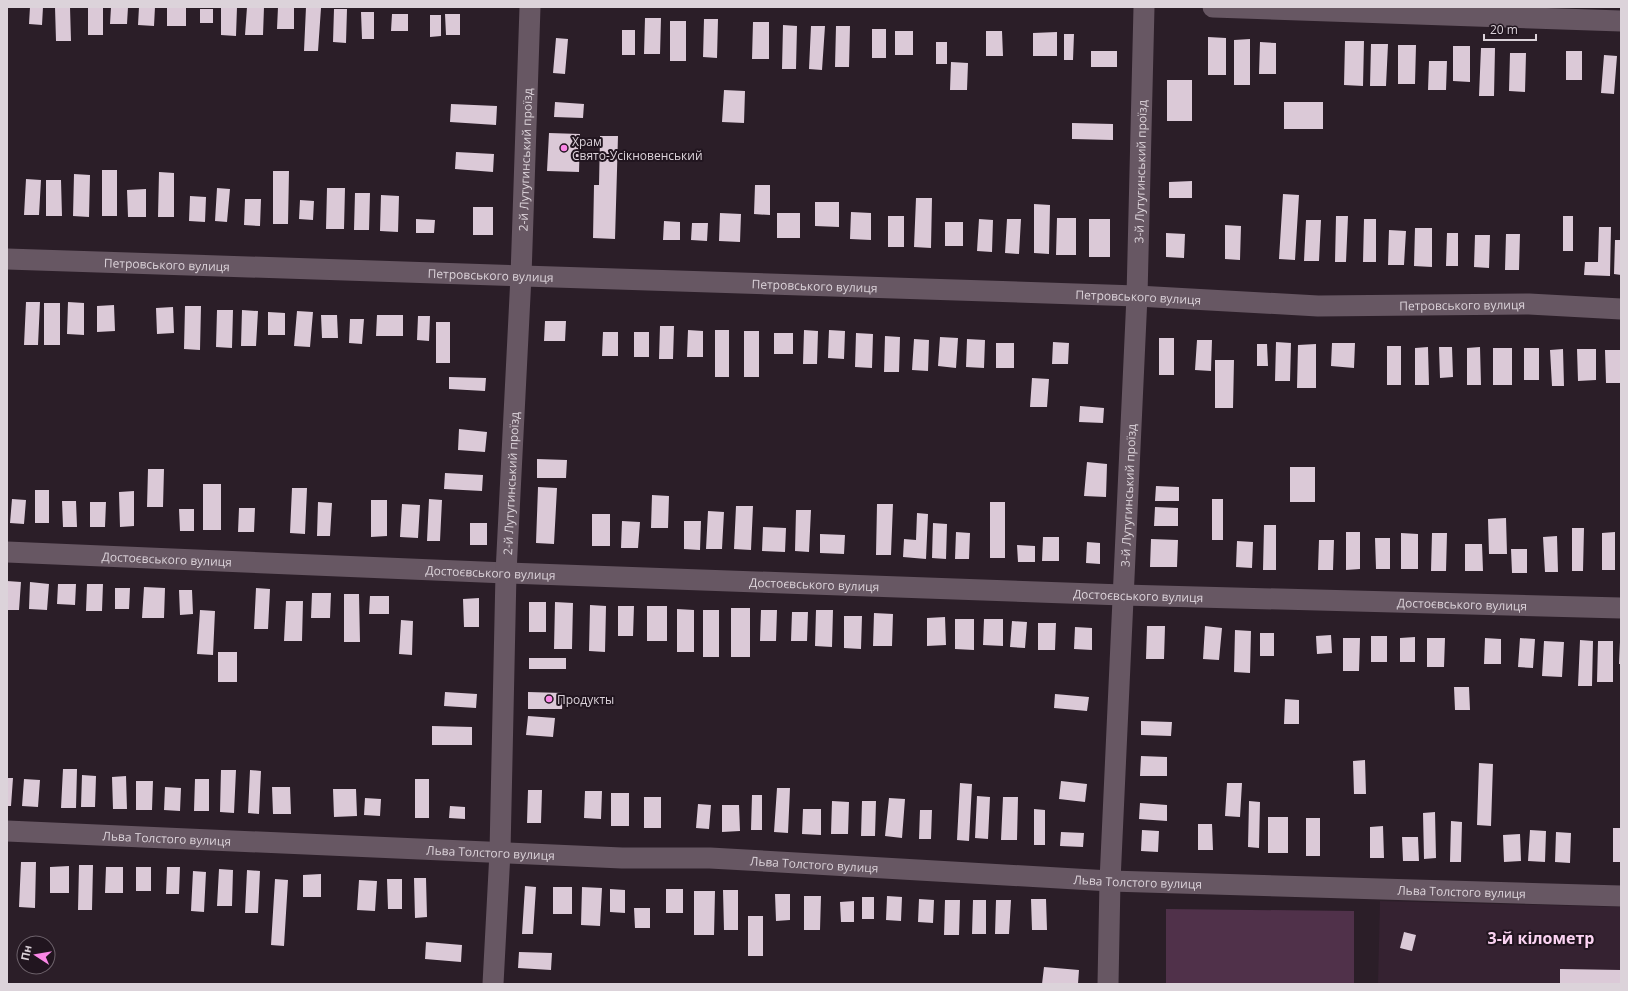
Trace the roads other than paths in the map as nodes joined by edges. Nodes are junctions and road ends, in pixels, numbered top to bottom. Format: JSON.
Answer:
{"nodes":[{"id":1,"x":530,"y":7,"type":"edge"},
{"id":2,"x":1144,"y":7,"type":"edge"},
{"id":3,"x":1213,"y":7,"type":"edge"},
{"id":4,"x":1621,"y":21,"type":"edge"},
{"id":5,"x":7,"y":259,"type":"edge"},
{"id":6,"x":521,"y":276,"type":"junction"},
{"id":7,"x":1137,"y":296,"type":"junction"},
{"id":8,"x":1621,"y":309,"type":"edge"},
{"id":9,"x":7,"y":552,"type":"edge"},
{"id":10,"x":506,"y":573,"type":"junction"},
{"id":11,"x":1123,"y":595,"type":"junction"},
{"id":12,"x":1621,"y":608,"type":"edge"},
{"id":13,"x":7,"y":832,"type":"edge"},
{"id":14,"x":500,"y":852,"type":"junction"},
{"id":15,"x":1110,"y":881,"type":"junction"},
{"id":16,"x":1621,"y":896,"type":"edge"},
{"id":17,"x":493,"y":984,"type":"edge"},
{"id":18,"x":1108,"y":984,"type":"edge"}],
"edges":[{"from":1,"to":6,"type":"street","name":"2-й Лутугинський проїзд"},
{"from":2,"to":7,"type":"street","name":"3-й Лутугинський проїзд"},
{"from":3,"to":4,"type":"street"},
{"from":5,"to":6,"type":"street","name":"Петровського вулиця"},
{"from":6,"to":7,"type":"street","name":"Петровського вулиця"},
{"from":6,"to":10,"type":"street","name":"2-й Лутугинський проїзд"},
{"from":7,"to":8,"type":"street","name":"Петровського вулиця"},
{"from":7,"to":11,"type":"street","name":"3-й Лутугинський проїзд"},
{"from":9,"to":10,"type":"street","name":"Достоєвського вулиця"},
{"from":10,"to":11,"type":"street","name":"Достоєвського вулиця"},
{"from":10,"to":14,"type":"street","name":"2-й Лутугинський проїзд"},
{"from":11,"to":12,"type":"street","name":"Достоєвського вулиця"},
{"from":11,"to":15,"type":"street","name":"3-й Лутугинський проїзд"},
{"from":13,"to":14,"type":"street","name":"Льва Толстого вулиця"},
{"from":14,"to":15,"type":"street","name":"Льва Толстого вулиця"},
{"from":14,"to":17,"type":"street","name":"2-й Лутугинський проїзд"},
{"from":15,"to":16,"type":"street","name":"Льва Толстого вулиця"},
{"from":15,"to":18,"type":"street","name":"3-й Лутугинський проїзд"}]}
